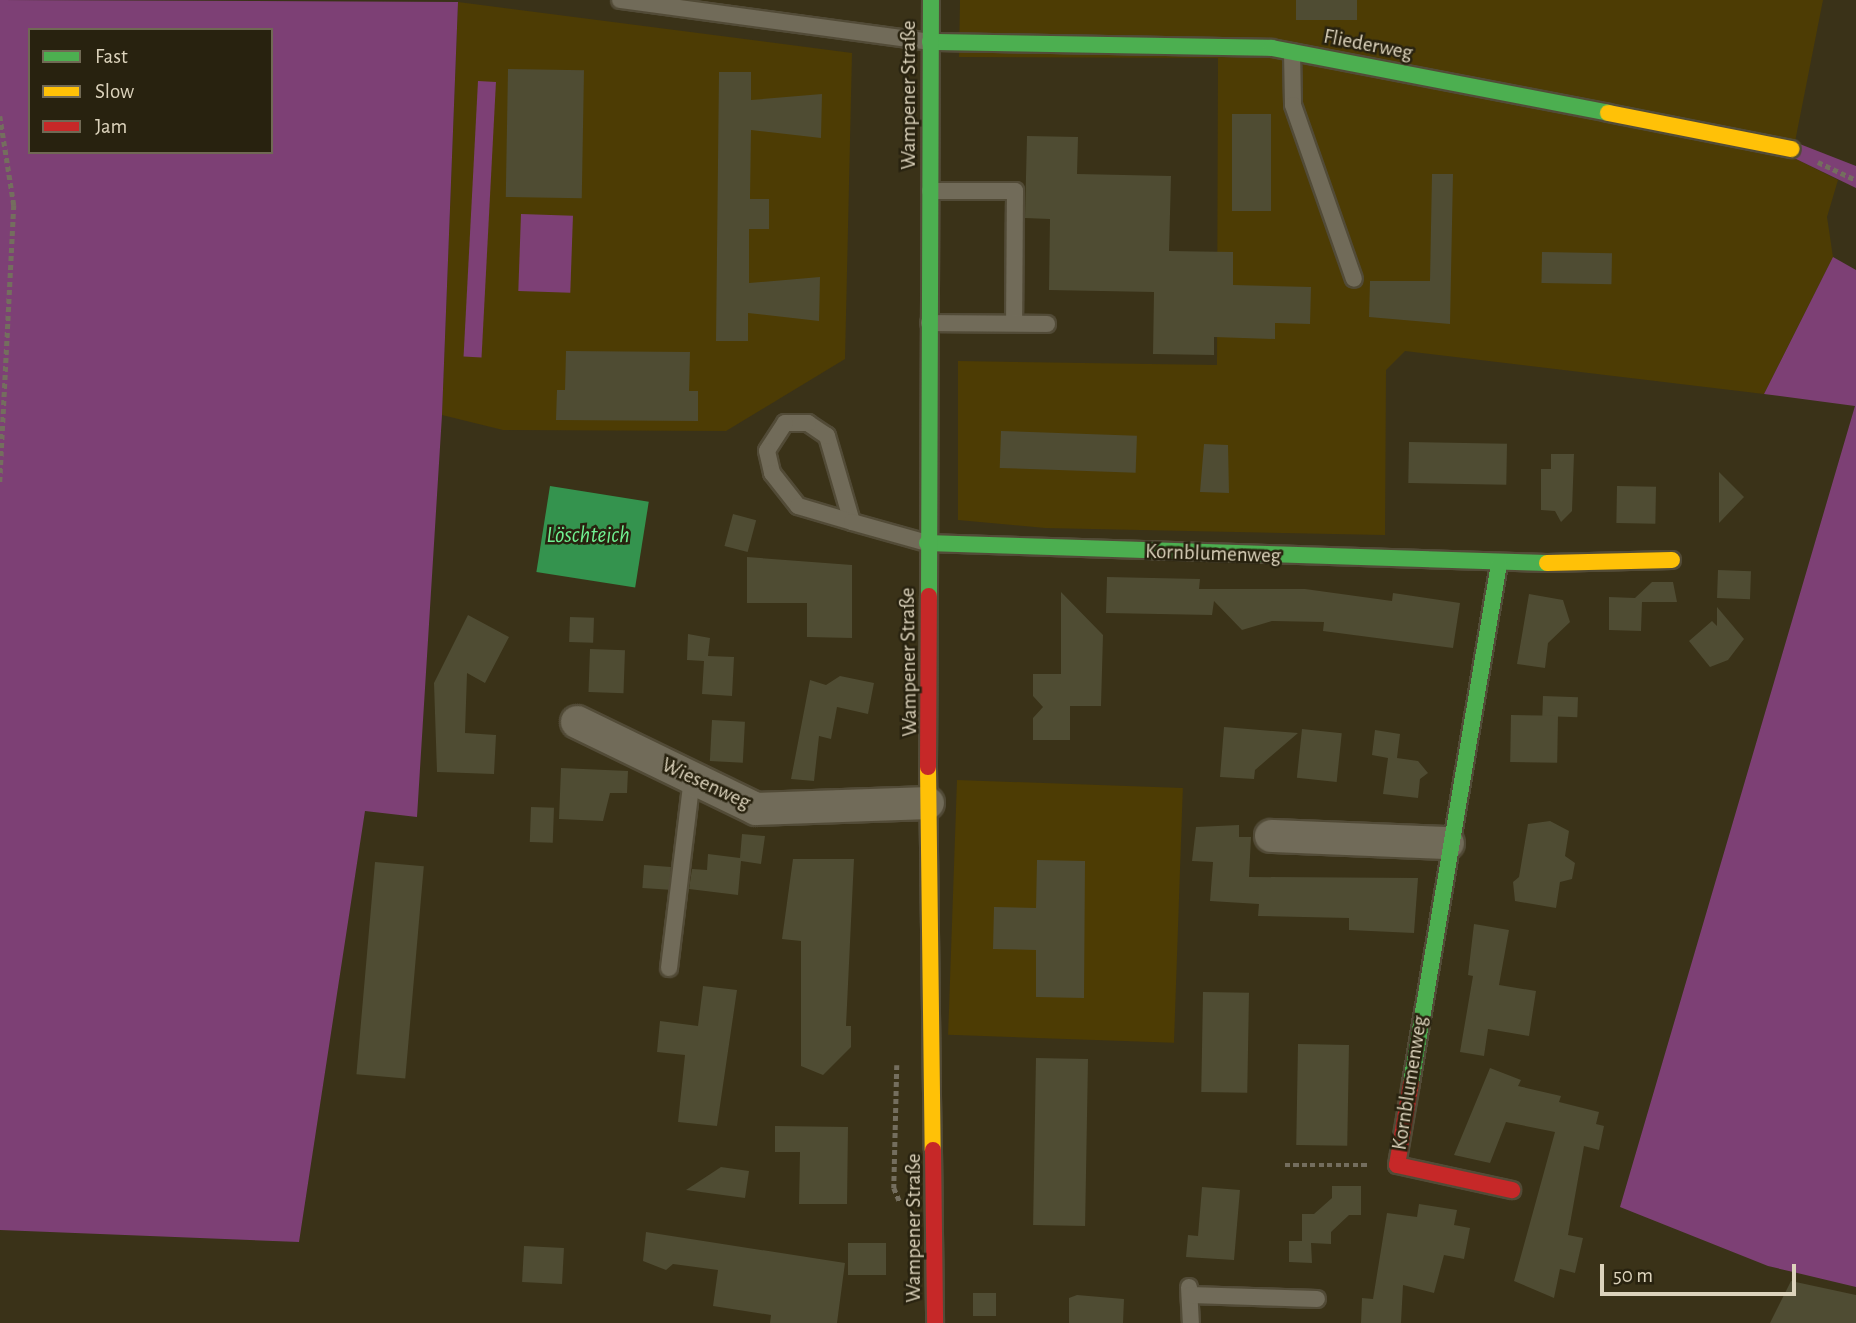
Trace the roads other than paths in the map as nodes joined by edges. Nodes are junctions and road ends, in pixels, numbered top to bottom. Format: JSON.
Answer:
{"nodes":[{"id":1,"x":620,"y":0,"type":"edge"},
{"id":2,"x":931,"y":0,"type":"edge"},
{"id":3,"x":930,"y":42,"type":"junction"},
{"id":4,"x":1292,"y":51,"type":"junction"},
{"id":5,"x":1792,"y":149,"type":"road end"},
{"id":6,"x":930,"y":191,"type":"junction"},
{"id":7,"x":1354,"y":279,"type":"dead end"},
{"id":8,"x":929,"y":323,"type":"junction"},
{"id":9,"x":1014,"y":323,"type":"junction"},
{"id":10,"x":1047,"y":324,"type":"dead end"},
{"id":11,"x":852,"y":522,"type":"junction"},
{"id":12,"x":927,"y":543,"type":"junction"},
{"id":13,"x":1672,"y":560,"type":"dead end"},
{"id":14,"x":1499,"y":564,"type":"junction"},
{"id":15,"x":577,"y":722,"type":"dead end"},
{"id":16,"x":692,"y":778,"type":"junction"},
{"id":17,"x":928,"y":803,"type":"junction"},
{"id":18,"x":1271,"y":836,"type":"dead end"},
{"id":19,"x":1448,"y":843,"type":"junction"},
{"id":20,"x":669,"y":968,"type":"dead end"},
{"id":21,"x":1512,"y":1190,"type":"dead end"},
{"id":22,"x":1317,"y":1299,"type":"dead end"},
{"id":23,"x":935,"y":1323,"type":"edge"},
{"id":24,"x":1191,"y":1323,"type":"edge"}],
"edges":[{"from":1,"to":3,"type":"lane"},
{"from":2,"to":3,"type":"street","name":"Wampener Straße"},
{"from":3,"to":4,"type":"street","name":"Fliederweg"},
{"from":3,"to":6,"type":"street","name":"Wampener Straße"},
{"from":4,"to":5,"type":"street","name":"Fliederweg"},
{"from":4,"to":7,"type":"lane"},
{"from":6,"to":8,"type":"street","name":"Wampener Straße"},
{"from":6,"to":9,"type":"lane"},
{"from":8,"to":9,"type":"lane"},
{"from":8,"to":12,"type":"street","name":"Wampener Straße"},
{"from":9,"to":10,"type":"lane"},
{"from":11,"to":11,"type":"lane"},
{"from":11,"to":12,"type":"lane"},
{"from":12,"to":14,"type":"street","name":"Kornblumenweg"},
{"from":12,"to":17,"type":"street","name":"Wampener Straße"},
{"from":13,"to":14,"type":"street","name":"Kornblumenweg"},
{"from":14,"to":19,"type":"street","name":"Kornblumenweg"},
{"from":15,"to":16,"type":"street","name":"Wiesenweg"},
{"from":16,"to":17,"type":"street","name":"Wiesenweg"},
{"from":16,"to":20,"type":"lane"},
{"from":17,"to":23,"type":"street","name":"Wampener Straße"},
{"from":18,"to":19,"type":"street"},
{"from":19,"to":21,"type":"street","name":"Kornblumenweg"},
{"from":22,"to":24,"type":"lane"}]}
